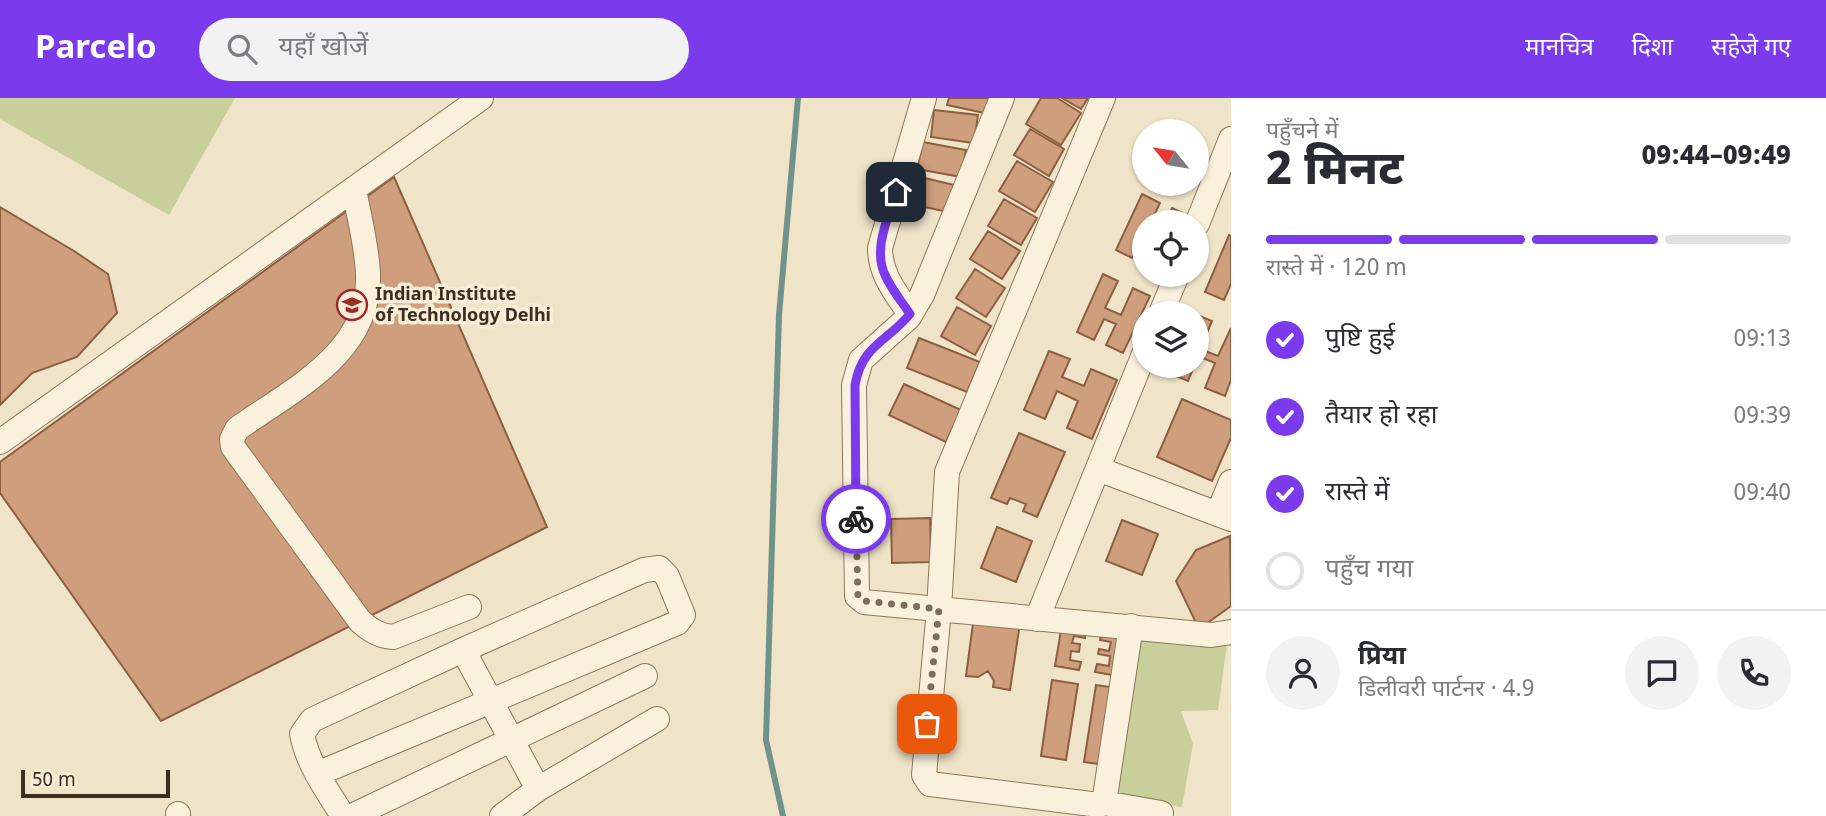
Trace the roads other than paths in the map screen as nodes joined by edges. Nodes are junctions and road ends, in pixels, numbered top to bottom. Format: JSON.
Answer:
{"nodes":[{"id":1,"x":481,"y":98,"type":"edge"},
{"id":2,"x":925,"y":98,"type":"edge"},
{"id":3,"x":1002,"y":98,"type":"edge"},
{"id":4,"x":1103,"y":98,"type":"edge"},
{"id":5,"x":1231,"y":139,"type":"edge"},
{"id":6,"x":354,"y":189,"type":"junction"},
{"id":7,"x":1203,"y":210,"type":"edge"},
{"id":8,"x":910,"y":314,"type":"junction"},
{"id":9,"x":1134,"y":378,"type":"edge"},
{"id":10,"x":0,"y":442,"type":"edge"},
{"id":11,"x":1098,"y":469,"type":"junction"},
{"id":12,"x":1231,"y":482,"type":"edge"},
{"id":13,"x":1225,"y":516,"type":"edge"},
{"id":14,"x":469,"y":607,"type":"dead end"},
{"id":15,"x":939,"y":609,"type":"junction"},
{"id":16,"x":1037,"y":618,"type":"junction"},
{"id":17,"x":1131,"y":626,"type":"junction"},
{"id":18,"x":1231,"y":632,"type":"edge"},
{"id":19,"x":463,"y":650,"type":"junction"},
{"id":20,"x":645,"y":676,"type":"dead end"},
{"id":21,"x":491,"y":700,"type":"junction"},
{"id":22,"x":657,"y":719,"type":"dead end"},
{"id":23,"x":512,"y":741,"type":"junction"},
{"id":24,"x":317,"y":774,"type":"junction"},
{"id":25,"x":538,"y":789,"type":"junction"},
{"id":26,"x":1104,"y":803,"type":"junction"},
{"id":27,"x":1161,"y":813,"type":"dead end"},
{"id":28,"x":343,"y":816,"type":"edge"},
{"id":29,"x":352,"y":816,"type":"edge"},
{"id":30,"x":502,"y":816,"type":"edge"}],
"edges":[{"from":1,"to":6,"type":"street"},
{"from":2,"to":8,"type":"street"},
{"from":3,"to":8,"type":"street"},
{"from":4,"to":15,"type":"street"},
{"from":5,"to":7,"type":"street"},
{"from":6,"to":10,"type":"street"},
{"from":6,"to":14,"type":"street"},
{"from":8,"to":15,"type":"street"},
{"from":9,"to":11,"type":"street"},
{"from":11,"to":13,"type":"street"},
{"from":11,"to":16,"type":"street"},
{"from":12,"to":13,"type":"street"},
{"from":15,"to":16,"type":"street"},
{"from":15,"to":26,"type":"street"},
{"from":16,"to":17,"type":"street"},
{"from":17,"to":18,"type":"street"},
{"from":17,"to":26,"type":"street"},
{"from":19,"to":21,"type":"street"},
{"from":19,"to":21,"type":"street"},
{"from":19,"to":24,"type":"street"},
{"from":20,"to":23,"type":"street"},
{"from":21,"to":23,"type":"street"},
{"from":21,"to":24,"type":"street"},
{"from":22,"to":25,"type":"street"},
{"from":23,"to":25,"type":"street"},
{"from":23,"to":29,"type":"street"},
{"from":24,"to":28,"type":"street"},
{"from":25,"to":30,"type":"street"},
{"from":26,"to":27,"type":"street"}]}
